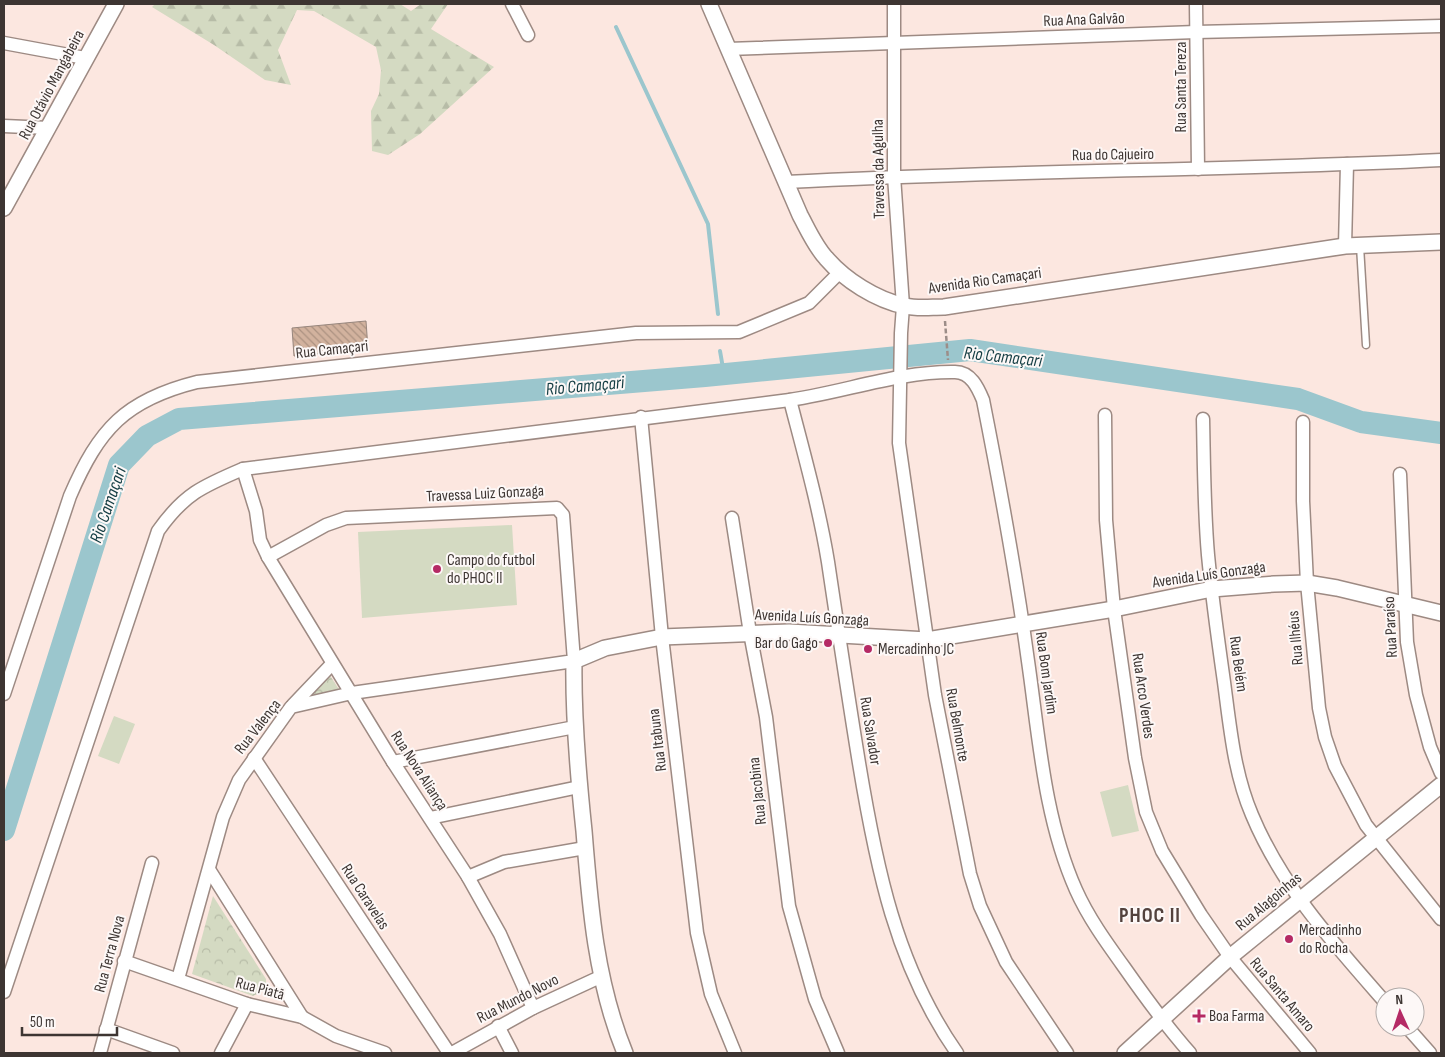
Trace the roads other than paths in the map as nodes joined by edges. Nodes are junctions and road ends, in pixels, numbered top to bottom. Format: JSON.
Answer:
{"nodes":[{"id":1,"x":116,"y":4,"type":"edge"},
{"id":2,"x":512,"y":4,"type":"edge"},
{"id":3,"x":709,"y":4,"type":"edge"},
{"id":4,"x":894,"y":4,"type":"edge"},
{"id":5,"x":1196,"y":4,"type":"edge"},
{"id":6,"x":1441,"y":26,"type":"edge"},
{"id":7,"x":1196,"y":32,"type":"junction"},
{"id":8,"x":528,"y":35,"type":"dead end"},
{"id":9,"x":4,"y":42,"type":"edge"},
{"id":10,"x":895,"y":44,"type":"junction"},
{"id":11,"x":728,"y":49,"type":"junction"},
{"id":12,"x":85,"y":58,"type":"junction"},
{"id":13,"x":4,"y":126,"type":"edge"},
{"id":14,"x":49,"y":128,"type":"junction"},
{"id":15,"x":1441,"y":160,"type":"edge"},
{"id":16,"x":1348,"y":164,"type":"junction"},
{"id":17,"x":1198,"y":169,"type":"junction"},
{"id":18,"x":894,"y":176,"type":"junction"},
{"id":19,"x":786,"y":182,"type":"junction"},
{"id":20,"x":4,"y":208,"type":"edge"},
{"id":21,"x":1441,"y":242,"type":"edge"},
{"id":22,"x":1352,"y":245,"type":"junction"},
{"id":23,"x":840,"y":272,"type":"junction"},
{"id":24,"x":903,"y":306,"type":"junction"},
{"id":25,"x":1366,"y":345,"type":"dead end"},
{"id":26,"x":900,"y":378,"type":"junction"},
{"id":27,"x":790,"y":400,"type":"junction"},
{"id":28,"x":1105,"y":416,"type":"dead end"},
{"id":29,"x":641,"y":417,"type":"junction"},
{"id":30,"x":1203,"y":418,"type":"dead end"},
{"id":31,"x":1303,"y":422,"type":"dead end"},
{"id":32,"x":243,"y":469,"type":"junction"},
{"id":33,"x":1400,"y":474,"type":"dead end"},
{"id":34,"x":732,"y":518,"type":"dead end"},
{"id":35,"x":268,"y":557,"type":"junction"},
{"id":36,"x":1307,"y":583,"type":"junction"},
{"id":37,"x":1212,"y":589,"type":"junction"},
{"id":38,"x":1406,"y":603,"type":"junction"},
{"id":39,"x":1114,"y":609,"type":"junction"},
{"id":40,"x":1441,"y":613,"type":"edge"},
{"id":41,"x":1023,"y":624,"type":"junction"},
{"id":42,"x":750,"y":633,"type":"junction"},
{"id":43,"x":839,"y":635,"type":"junction"},
{"id":44,"x":662,"y":637,"type":"junction"},
{"id":45,"x":926,"y":640,"type":"junction"},
{"id":46,"x":574,"y":661,"type":"junction"},
{"id":47,"x":332,"y":664,"type":"junction"},
{"id":48,"x":352,"y":693,"type":"junction"},
{"id":49,"x":4,"y":694,"type":"edge"},
{"id":50,"x":291,"y":707,"type":"junction"},
{"id":51,"x":576,"y":727,"type":"junction"},
{"id":52,"x":254,"y":758,"type":"junction"},
{"id":53,"x":393,"y":762,"type":"junction"},
{"id":54,"x":1441,"y":774,"type":"edge"},
{"id":55,"x":1441,"y":785,"type":"edge"},
{"id":56,"x":579,"y":787,"type":"junction"},
{"id":57,"x":430,"y":818,"type":"junction"},
{"id":58,"x":1376,"y":837,"type":"junction"},
{"id":59,"x":585,"y":848,"type":"junction"},
{"id":60,"x":152,"y":863,"type":"dead end"},
{"id":61,"x":210,"y":871,"type":"junction"},
{"id":62,"x":468,"y":876,"type":"junction"},
{"id":63,"x":1298,"y":899,"type":"junction"},
{"id":64,"x":1441,"y":919,"type":"edge"},
{"id":65,"x":1230,"y":957,"type":"junction"},
{"id":66,"x":124,"y":961,"type":"junction"},
{"id":67,"x":600,"y":977,"type":"junction"},
{"id":68,"x":178,"y":979,"type":"junction"},
{"id":69,"x":1375,"y":991,"type":"edge"},
{"id":70,"x":4,"y":992,"type":"edge"},
{"id":71,"x":247,"y":1004,"type":"junction"},
{"id":72,"x":533,"y":1008,"type":"junction"},
{"id":73,"x":302,"y":1017,"type":"junction"},
{"id":74,"x":1161,"y":1021,"type":"junction"},
{"id":75,"x":498,"y":1026,"type":"junction"},
{"id":76,"x":106,"y":1029,"type":"junction"},
{"id":77,"x":1416,"y":1037,"type":"edge"},
{"id":78,"x":100,"y":1053,"type":"edge"},
{"id":79,"x":173,"y":1053,"type":"edge"},
{"id":80,"x":222,"y":1053,"type":"edge"},
{"id":81,"x":385,"y":1053,"type":"edge"},
{"id":82,"x":451,"y":1053,"type":"edge"},
{"id":83,"x":512,"y":1053,"type":"edge"},
{"id":84,"x":625,"y":1053,"type":"edge"},
{"id":85,"x":735,"y":1053,"type":"edge"},
{"id":86,"x":838,"y":1053,"type":"edge"},
{"id":87,"x":957,"y":1053,"type":"edge"},
{"id":88,"x":1067,"y":1053,"type":"edge"},
{"id":89,"x":1125,"y":1053,"type":"edge"},
{"id":90,"x":1190,"y":1053,"type":"edge"},
{"id":91,"x":1310,"y":1053,"type":"edge"},
{"id":92,"x":1430,"y":1053,"type":"edge"}],
"edges":[{"from":1,"to":12,"type":"street","name":"Rua Otávio Mangabeira"},
{"from":2,"to":8,"type":"street"},
{"from":3,"to":11,"type":"street","name":"Avenida Rio Camaçari"},
{"from":4,"to":10,"type":"street","name":"Travessa da Agulha"},
{"from":5,"to":7,"type":"street","name":"Rua Santa Tereza"},
{"from":6,"to":7,"type":"street","name":"Rua Ana Galvão"},
{"from":7,"to":10,"type":"street","name":"Rua Ana Galvão"},
{"from":7,"to":17,"type":"street","name":"Rua Santa Tereza"},
{"from":9,"to":12,"type":"street"},
{"from":10,"to":11,"type":"street","name":"Rua Ana Galvão"},
{"from":10,"to":18,"type":"street","name":"Travessa da Agulha"},
{"from":11,"to":19,"type":"street","name":"Avenida Rio Camaçari"},
{"from":12,"to":14,"type":"street","name":"Rua Otávio Mangabeira"},
{"from":13,"to":14,"type":"street"},
{"from":14,"to":20,"type":"street","name":"Rua Otávio Mangabeira"},
{"from":15,"to":16,"type":"street","name":"Rua do Cajueiro"},
{"from":16,"to":17,"type":"street","name":"Rua do Cajueiro"},
{"from":16,"to":22,"type":"street"},
{"from":17,"to":18,"type":"street","name":"Rua do Cajueiro"},
{"from":18,"to":19,"type":"street","name":"Rua do Cajueiro"},
{"from":18,"to":24,"type":"street","name":"Travessa da Agulha"},
{"from":19,"to":23,"type":"street","name":"Avenida Rio Camaçari"},
{"from":21,"to":22,"type":"street","name":"Avenida Rio Camaçari"},
{"from":22,"to":24,"type":"street","name":"Avenida Rio Camaçari"},
{"from":22,"to":25,"type":"lane"},
{"from":23,"to":24,"type":"street","name":"Avenida Rio Camaçari"},
{"from":23,"to":49,"type":"street","name":"Rua Camaçari"},
{"from":24,"to":26,"type":"street","name":"Travessa da Agulha"},
{"from":26,"to":27,"type":"street","name":"Rua Bom Jardim"},
{"from":26,"to":41,"type":"street","name":"Rua Bom Jardim"},
{"from":26,"to":45,"type":"street","name":"Rua Belmonte"},
{"from":27,"to":29,"type":"street","name":"Rua Bom Jardim"},
{"from":27,"to":43,"type":"street","name":"Rua Salvador"},
{"from":28,"to":39,"type":"street","name":"Rua Arco Verdes"},
{"from":29,"to":32,"type":"street","name":"Rua Bom Jardim"},
{"from":29,"to":44,"type":"street","name":"Rua Itabuna"},
{"from":30,"to":37,"type":"street","name":"Rua Belém"},
{"from":31,"to":36,"type":"street","name":"Rua Ilhéus"},
{"from":32,"to":35,"type":"street","name":"Rua Nova Aliança"},
{"from":32,"to":70,"type":"street","name":"Rua Bom Jardim"},
{"from":33,"to":38,"type":"street","name":"Rua Paraíso"},
{"from":34,"to":42,"type":"street","name":"Rua Jacobina"},
{"from":35,"to":46,"type":"street","name":"Travessa Luiz Gonzaga"},
{"from":35,"to":47,"type":"street","name":"Rua Nova Aliança"},
{"from":36,"to":37,"type":"street","name":"Avenida Luís Gonzaga"},
{"from":36,"to":38,"type":"street","name":"Avenida Luís Gonzaga"},
{"from":36,"to":58,"type":"street","name":"Rua Ilhéus"},
{"from":37,"to":39,"type":"street","name":"Avenida Luís Gonzaga"},
{"from":37,"to":63,"type":"street","name":"Rua Belém"},
{"from":38,"to":40,"type":"street","name":"Avenida Luís Gonzaga"},
{"from":38,"to":54,"type":"street","name":"Rua Paraíso"},
{"from":39,"to":41,"type":"street","name":"Avenida Luís Gonzaga"},
{"from":39,"to":65,"type":"street","name":"Rua Arco Verdes"},
{"from":41,"to":45,"type":"street","name":"Avenida Luís Gonzaga"},
{"from":41,"to":74,"type":"street","name":"Rua Bom Jardim"},
{"from":42,"to":43,"type":"street","name":"Avenida Luís Gonzaga"},
{"from":42,"to":44,"type":"street","name":"Avenida Luís Gonzaga"},
{"from":42,"to":86,"type":"street","name":"Rua Jacobina"},
{"from":43,"to":45,"type":"street","name":"Avenida Luís Gonzaga"},
{"from":43,"to":87,"type":"street","name":"Rua Salvador"},
{"from":44,"to":46,"type":"street","name":"Avenida Luís Gonzaga"},
{"from":44,"to":85,"type":"street","name":"Rua Itabuna"},
{"from":45,"to":88,"type":"street","name":"Rua Belmonte"},
{"from":46,"to":48,"type":"street","name":"Rua Valença"},
{"from":46,"to":51,"type":"street"},
{"from":47,"to":48,"type":"street","name":"Rua Nova Aliança"},
{"from":47,"to":50,"type":"street"},
{"from":48,"to":50,"type":"street","name":"Rua Valença"},
{"from":48,"to":53,"type":"street","name":"Rua Nova Aliança"},
{"from":50,"to":52,"type":"street","name":"Rua Valença"},
{"from":51,"to":53,"type":"street"},
{"from":51,"to":56,"type":"street"},
{"from":52,"to":61,"type":"street","name":"Rua Valença"},
{"from":52,"to":82,"type":"street","name":"Rua Caravelas"},
{"from":53,"to":57,"type":"street","name":"Rua Nova Aliança"},
{"from":55,"to":58,"type":"street","name":"Rua Alagoinhas"},
{"from":56,"to":57,"type":"street"},
{"from":56,"to":59,"type":"street"},
{"from":57,"to":62,"type":"street","name":"Rua Nova Aliança"},
{"from":58,"to":63,"type":"street","name":"Rua Alagoinhas"},
{"from":58,"to":64,"type":"street","name":"Rua Ilhéus"},
{"from":59,"to":62,"type":"street"},
{"from":59,"to":67,"type":"street"},
{"from":60,"to":66,"type":"street","name":"Rua Terra Nova"},
{"from":61,"to":68,"type":"street","name":"Rua Valença"},
{"from":61,"to":73,"type":"street"},
{"from":62,"to":72,"type":"street","name":"Rua Nova Aliança"},
{"from":63,"to":65,"type":"street","name":"Rua Alagoinhas"},
{"from":63,"to":69,"type":"street","name":"Rua Belém"},
{"from":65,"to":74,"type":"street","name":"Rua Alagoinhas"},
{"from":65,"to":91,"type":"street","name":"Rua Santa Amaro"},
{"from":66,"to":68,"type":"street","name":"Rua Piatã"},
{"from":66,"to":76,"type":"street","name":"Rua Terra Nova"},
{"from":67,"to":72,"type":"street","name":"Rua Mundo Novo"},
{"from":67,"to":84,"type":"street"},
{"from":68,"to":71,"type":"street","name":"Rua Piatã"},
{"from":71,"to":73,"type":"street","name":"Rua Piatã"},
{"from":71,"to":80,"type":"street"},
{"from":72,"to":75,"type":"street","name":"Rua Mundo Novo"},
{"from":73,"to":81,"type":"street","name":"Rua Piatã"},
{"from":74,"to":89,"type":"street","name":"Rua Alagoinhas"},
{"from":74,"to":90,"type":"street","name":"Rua Bom Jardim"},
{"from":75,"to":82,"type":"street","name":"Rua Mundo Novo"},
{"from":75,"to":83,"type":"street"},
{"from":76,"to":78,"type":"street","name":"Rua Terra Nova"},
{"from":76,"to":79,"type":"street"},
{"from":77,"to":92,"type":"street"}]}
